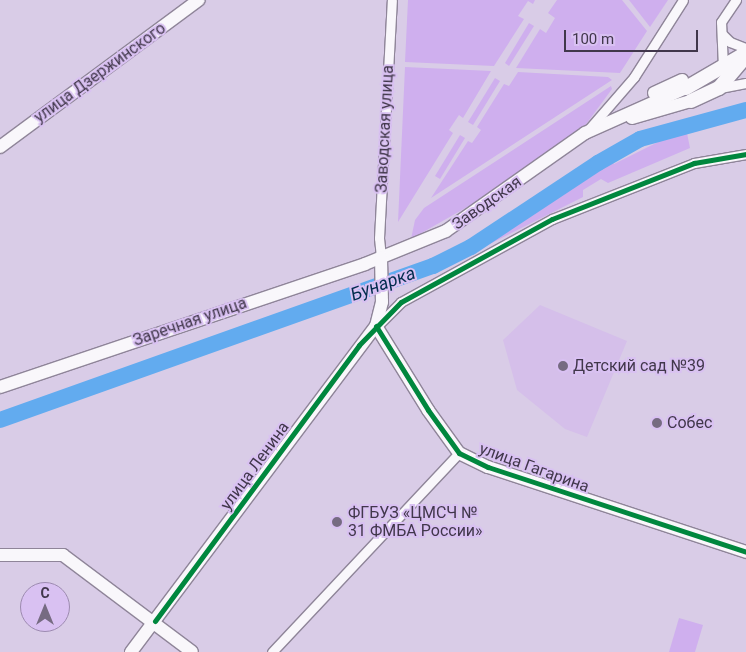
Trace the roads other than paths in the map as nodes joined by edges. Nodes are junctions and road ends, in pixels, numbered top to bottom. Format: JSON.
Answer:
{"nodes":[{"id":1,"x":199,"y":0,"type":"edge"},
{"id":2,"x":392,"y":0,"type":"edge"},
{"id":3,"x":683,"y":0,"type":"edge"},
{"id":4,"x":736,"y":0,"type":"edge"},
{"id":5,"x":722,"y":34,"type":"junction"},
{"id":6,"x":746,"y":48,"type":"edge"},
{"id":7,"x":746,"y":55,"type":"edge"},
{"id":8,"x":723,"y":67,"type":"junction"},
{"id":9,"x":746,"y":83,"type":"edge"},
{"id":10,"x":719,"y":88,"type":"junction"},
{"id":11,"x":687,"y":91,"type":"junction"},
{"id":12,"x":585,"y":133,"type":"junction"},
{"id":13,"x":0,"y":146,"type":"edge"},
{"id":14,"x":746,"y":154,"type":"edge"},
{"id":15,"x":381,"y":264,"type":"junction"},
{"id":16,"x":376,"y":326,"type":"junction"},
{"id":17,"x":0,"y":387,"type":"edge"},
{"id":18,"x":459,"y":453,"type":"junction"},
{"id":19,"x":746,"y":552,"type":"edge"},
{"id":20,"x":0,"y":555,"type":"edge"},
{"id":21,"x":155,"y":621,"type":"junction"},
{"id":22,"x":131,"y":652,"type":"edge"},
{"id":23,"x":192,"y":652,"type":"edge"},
{"id":24,"x":272,"y":652,"type":"edge"}],
"edges":[{"from":1,"to":13,"type":"main road","name":"улица Дзержинского"},
{"from":2,"to":15,"type":"street","name":"Заводская улица"},
{"from":3,"to":12,"type":"street"},
{"from":4,"to":5,"type":"street"},
{"from":5,"to":6,"type":"street"},
{"from":5,"to":8,"type":"street"},
{"from":7,"to":8,"type":"main road"},
{"from":7,"to":10,"type":"main road"},
{"from":8,"to":11,"type":"main road"},
{"from":9,"to":10,"type":"street"},
{"from":10,"to":11,"type":"main road"},
{"from":11,"to":12,"type":"main road","name":"Заводская"},
{"from":12,"to":15,"type":"main road","name":"Заводская"},
{"from":14,"to":16,"type":"street"},
{"from":15,"to":16,"type":"main road"},
{"from":15,"to":17,"type":"main road","name":"Заречная улица"},
{"from":16,"to":18,"type":"main road","name":"улица Гагарина"},
{"from":16,"to":21,"type":"main road","name":"улица Ленина"},
{"from":18,"to":19,"type":"main road","name":"улица Гагарина"},
{"from":18,"to":24,"type":"street"},
{"from":20,"to":21,"type":"main road"},
{"from":21,"to":22,"type":"main road","name":"улица Ленина"},
{"from":21,"to":23,"type":"main road"}]}
